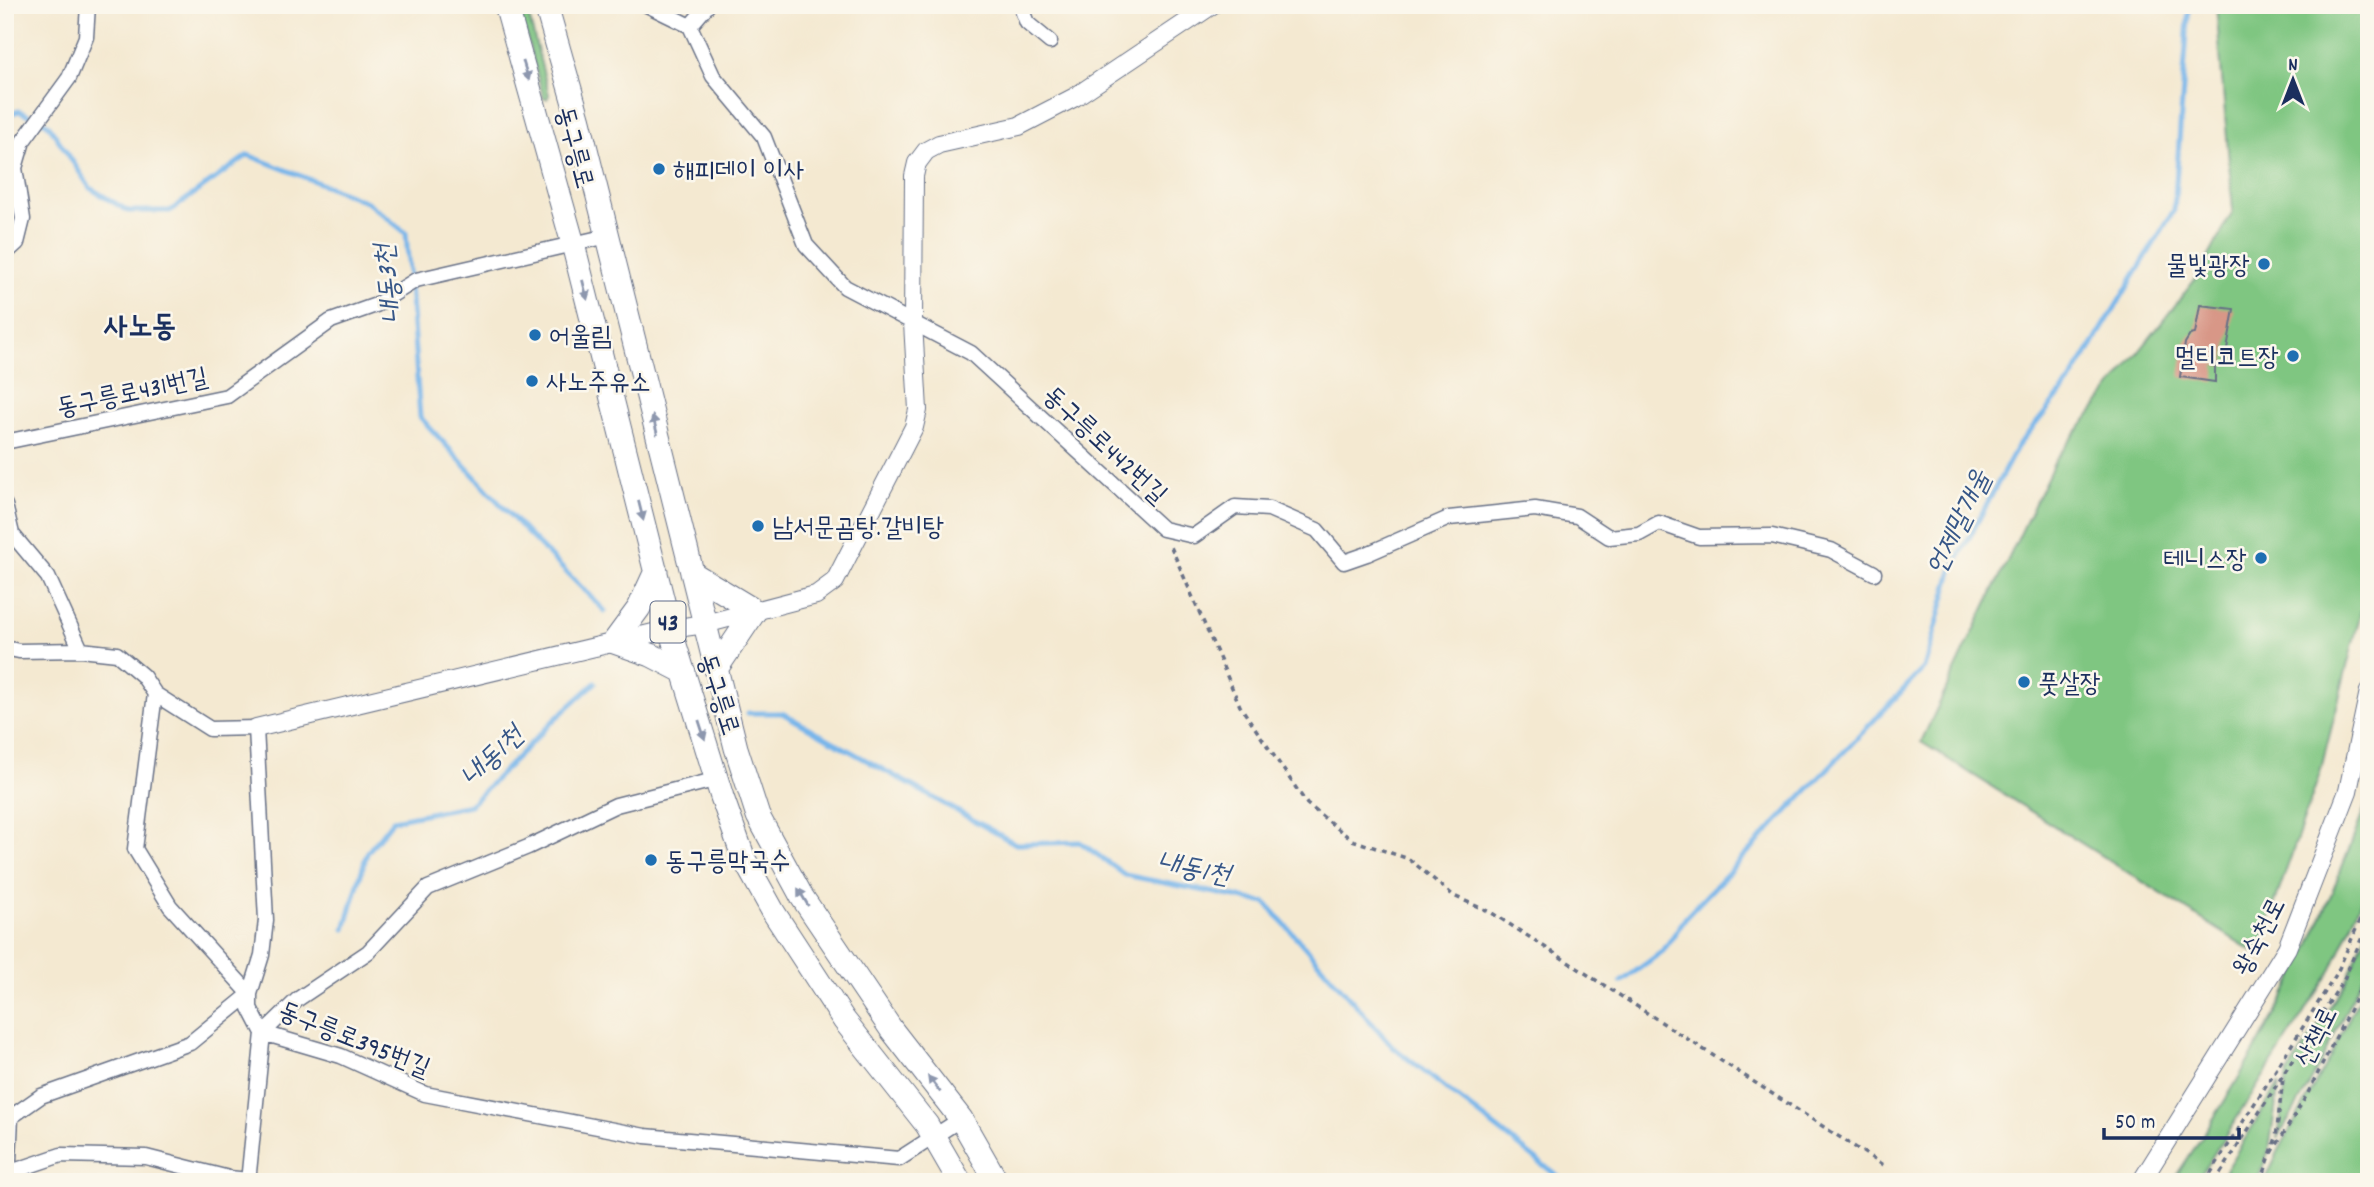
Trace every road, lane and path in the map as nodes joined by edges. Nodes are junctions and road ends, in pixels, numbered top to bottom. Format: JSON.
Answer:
{"nodes":[{"id":1,"x":88,"y":5,"type":"edge"},
{"id":2,"x":506,"y":5,"type":"edge"},
{"id":3,"x":545,"y":5,"type":"edge"},
{"id":4,"x":647,"y":5,"type":"edge"},
{"id":5,"x":709,"y":5,"type":"edge"},
{"id":6,"x":1020,"y":5,"type":"edge"},
{"id":7,"x":1212,"y":5,"type":"edge"},
{"id":8,"x":690,"y":26,"type":"junction"},
{"id":9,"x":1050,"y":42,"type":"dead end"},
{"id":10,"x":608,"y":236,"type":"junction"},
{"id":11,"x":573,"y":244,"type":"junction"},
{"id":12,"x":5,"y":254,"type":"edge"},
{"id":13,"x":913,"y":323,"type":"junction"},
{"id":14,"x":5,"y":442,"type":"edge"},
{"id":15,"x":5,"y":505,"type":"edge"},
{"id":16,"x":1163,"y":529,"type":"junction"},
{"id":17,"x":656,"y":571,"type":"junction"},
{"id":18,"x":692,"y":573,"type":"junction"},
{"id":19,"x":1874,"y":573,"type":"dead end"},
{"id":20,"x":755,"y":611,"type":"junction"},
{"id":21,"x":705,"y":624,"type":"junction"},
{"id":22,"x":670,"y":629,"type":"junction"},
{"id":23,"x":614,"y":642,"type":"junction"},
{"id":24,"x":5,"y":648,"type":"edge"},
{"id":25,"x":81,"y":650,"type":"junction"},
{"id":26,"x":716,"y":669,"type":"junction"},
{"id":27,"x":684,"y":673,"type":"junction"},
{"id":28,"x":2369,"y":691,"type":"edge"},
{"id":29,"x":155,"y":694,"type":"junction"},
{"id":30,"x":256,"y":728,"type":"junction"},
{"id":31,"x":718,"y":779,"type":"junction"},
{"id":32,"x":2369,"y":899,"type":"edge"},
{"id":33,"x":2369,"y":920,"type":"edge"},
{"id":34,"x":2369,"y":971,"type":"edge"},
{"id":35,"x":250,"y":994,"type":"junction"},
{"id":36,"x":263,"y":1034,"type":"junction"},
{"id":37,"x":2283,"y":1076,"type":"junction"},
{"id":38,"x":961,"y":1119,"type":"junction"},
{"id":39,"x":934,"y":1135,"type":"junction"},
{"id":40,"x":2272,"y":1153,"type":"junction"},
{"id":41,"x":1886,"y":1167,"type":"dead end"},
{"id":42,"x":7,"y":1177,"type":"edge"},
{"id":43,"x":248,"y":1181,"type":"edge"},
{"id":44,"x":960,"y":1182,"type":"edge"},
{"id":45,"x":997,"y":1182,"type":"edge"},
{"id":46,"x":2141,"y":1182,"type":"edge"},
{"id":47,"x":2205,"y":1182,"type":"edge"},
{"id":48,"x":2215,"y":1182,"type":"edge"},
{"id":49,"x":2261,"y":1182,"type":"edge"}],
"edges":[{"from":1,"to":12,"type":"street"},
{"from":2,"to":11,"type":"main road","name":"동구릉로","number":"43","one_way":true},
{"from":3,"to":10,"type":"main road","name":"동구릉로","number":"43"},
{"from":4,"to":8,"type":"street"},
{"from":5,"to":8,"type":"street"},
{"from":6,"to":9,"type":"street"},
{"from":7,"to":13,"type":"street"},
{"from":8,"to":13,"type":"street","name":"동구릉로442번길"},
{"from":10,"to":11,"type":"street","name":"동구릉로431번길"},
{"from":18,"to":10,"type":"main road","name":"동구릉로","number":"43","one_way":true},
{"from":11,"to":14,"type":"street","name":"동구릉로431번길"},
{"from":11,"to":17,"type":"main road","name":"동구릉로","number":"43","one_way":true},
{"from":13,"to":16,"type":"street","name":"동구릉로442번길"},
{"from":13,"to":20,"type":"street"},
{"from":15,"to":25,"type":"street"},
{"from":16,"to":19,"type":"street","name":"동구릉로442번길"},
{"from":16,"to":41,"type":"path"},
{"from":17,"to":22,"type":"main road","name":"동구릉로","number":"43"},
{"from":17,"to":23,"type":"main road"},
{"from":18,"to":20,"type":"main road"},
{"from":18,"to":21,"type":"main road","name":"동구릉로","number":"43"},
{"from":20,"to":21,"type":"street"},
{"from":20,"to":26,"type":"main road"},
{"from":21,"to":22,"type":"street"},
{"from":21,"to":26,"type":"main road","name":"동구릉로","number":"43"},
{"from":22,"to":23,"type":"street"},
{"from":22,"to":27,"type":"main road","name":"동구릉로","number":"43"},
{"from":23,"to":27,"type":"main road"},
{"from":23,"to":30,"type":"street"},
{"from":24,"to":25,"type":"street"},
{"from":25,"to":29,"type":"street"},
{"from":38,"to":26,"type":"main road","name":"동구릉로","number":"43","one_way":true},
{"from":27,"to":31,"type":"main road","name":"동구릉로","number":"43","one_way":true},
{"from":28,"to":46,"type":"street","name":"왕숙천로"},
{"from":29,"to":30,"type":"street"},
{"from":29,"to":35,"type":"street","name":"동구릉로395번길"},
{"from":30,"to":35,"type":"street"},
{"from":31,"to":36,"type":"street"},
{"from":31,"to":39,"type":"main road","name":"동구릉로","number":"43"},
{"from":32,"to":47,"type":"path"},
{"from":33,"to":37,"type":"path"},
{"from":34,"to":40,"type":"path","name":"산책로"},
{"from":35,"to":36,"type":"street","name":"동구릉로395번길"},
{"from":35,"to":42,"type":"street"},
{"from":36,"to":39,"type":"street","name":"동구릉로395번길"},
{"from":36,"to":43,"type":"street"},
{"from":37,"to":40,"type":"path","name":"산책로"},
{"from":37,"to":48,"type":"path"},
{"from":38,"to":39,"type":"street","name":"동구릉로395번길"},
{"from":38,"to":45,"type":"main road","name":"동구릉로","number":"43"},
{"from":39,"to":44,"type":"main road","name":"동구릉로","number":"43"},
{"from":40,"to":49,"type":"path","name":"산책로"},
{"from":42,"to":43,"type":"street"}]}
